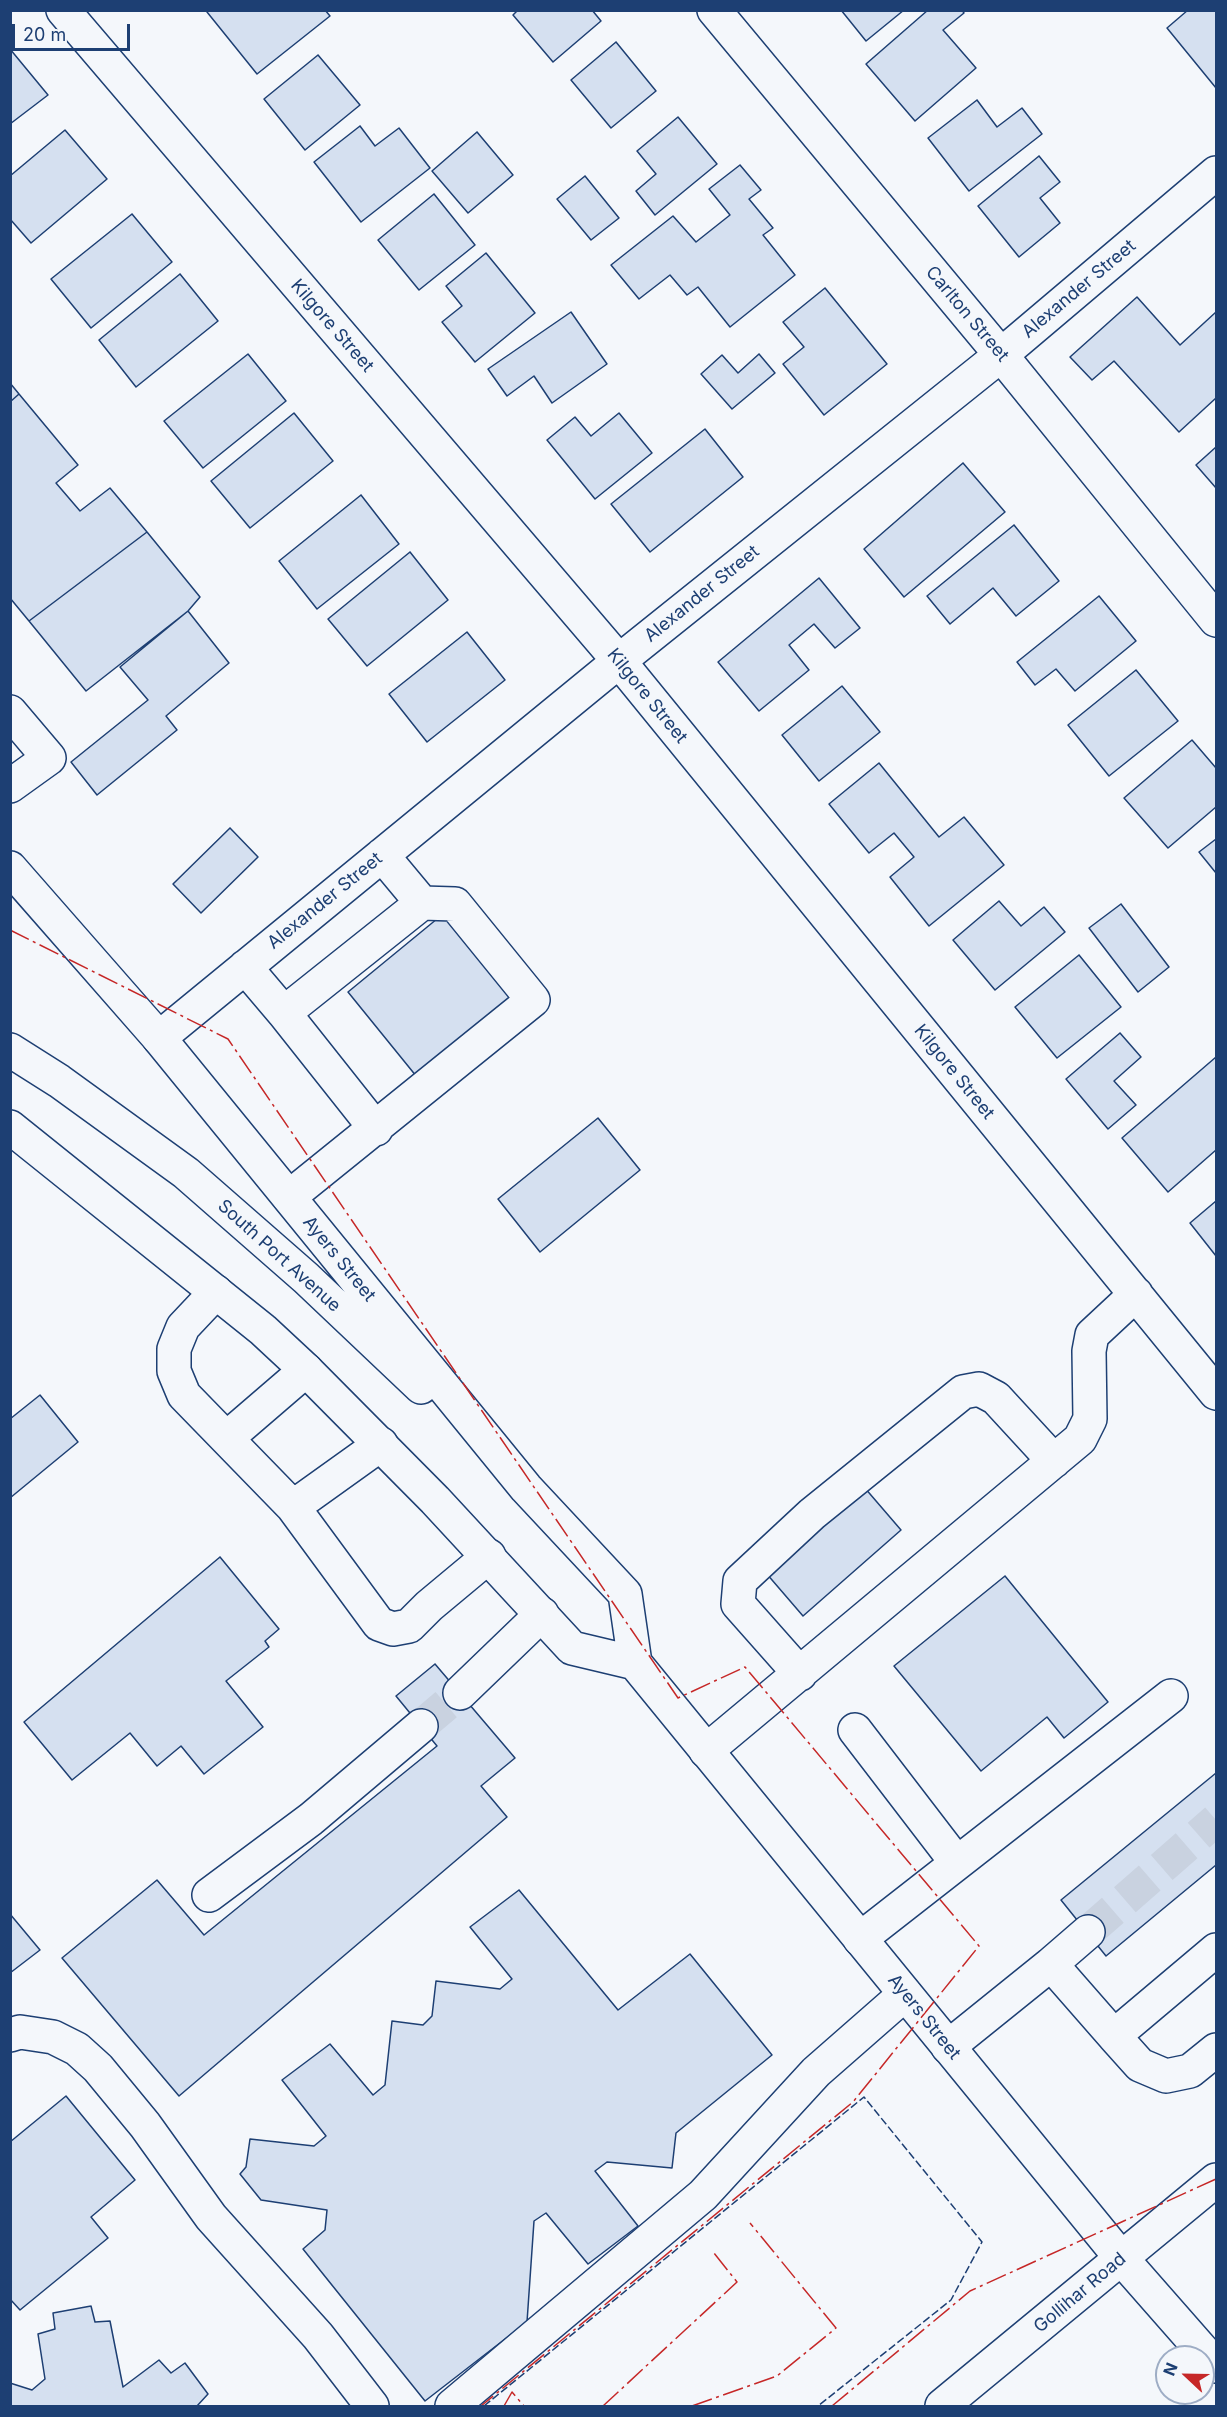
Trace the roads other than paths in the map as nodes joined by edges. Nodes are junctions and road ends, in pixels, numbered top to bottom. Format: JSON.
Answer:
{"nodes":[{"id":1,"x":63,"y":10,"type":"edge"},
{"id":2,"x":714,"y":10,"type":"edge"},
{"id":3,"x":1216,"y":173,"type":"edge"},
{"id":4,"x":1001,"y":355,"type":"junction"},
{"id":5,"x":1216,"y":620,"type":"edge"},
{"id":6,"x":619,"y":661,"type":"junction"},
{"id":7,"x":10,"y":712,"type":"edge"},
{"id":8,"x":10,"y":786,"type":"edge"},
{"id":9,"x":382,"y":855,"type":"junction"},
{"id":10,"x":10,"y":868,"type":"edge"},
{"id":11,"x":422,"y":903,"type":"junction"},
{"id":12,"x":245,"y":967,"type":"junction"},
{"id":13,"x":284,"y":1013,"type":"junction"},
{"id":14,"x":159,"y":1038,"type":"junction"},
{"id":15,"x":10,"y":1050,"type":"edge"},
{"id":16,"x":10,"y":1127,"type":"edge"},
{"id":17,"x":376,"y":1129,"type":"junction"},
{"id":18,"x":289,"y":1197,"type":"junction"},
{"id":19,"x":216,"y":1292,"type":"junction"},
{"id":20,"x":1136,"y":1294,"type":"junction"},
{"id":21,"x":306,"y":1370,"type":"junction"},
{"id":22,"x":1216,"y":1393,"type":"edge"},
{"id":23,"x":227,"y":1438,"type":"junction"},
{"id":24,"x":381,"y":1444,"type":"junction"},
{"id":25,"x":1054,"y":1461,"type":"junction"},
{"id":26,"x":526,"y":1488,"type":"junction"},
{"id":27,"x":292,"y":1507,"type":"junction"},
{"id":28,"x":489,"y":1556,"type":"junction"},
{"id":29,"x":542,"y":1614,"type":"junction"},
{"id":30,"x":635,"y":1663,"type":"junction"},
{"id":31,"x":800,"y":1674,"type":"junction"},
{"id":32,"x":460,"y":1693,"type":"tunnel mouth"},
{"id":33,"x":1171,"y":1696,"type":"dead end"},
{"id":34,"x":421,"y":1726,"type":"tunnel mouth"},
{"id":35,"x":855,"y":1730,"type":"dead end"},
{"id":36,"x":706,"y":1751,"type":"junction"},
{"id":37,"x":957,"y":1863,"type":"junction"},
{"id":38,"x":209,"y":1895,"type":"dead end"},
{"id":39,"x":1088,"y":1932,"type":"tunnel mouth"},
{"id":40,"x":860,"y":1939,"type":"junction"},
{"id":41,"x":1216,"y":1950,"type":"edge"},
{"id":42,"x":1052,"y":1964,"type":"junction"},
{"id":43,"x":905,"y":1994,"type":"junction"},
{"id":44,"x":10,"y":2035,"type":"edge"},
{"id":45,"x":1114,"y":2036,"type":"junction"},
{"id":46,"x":948,"y":2047,"type":"junction"},
{"id":47,"x":1216,"y":2050,"type":"edge"},
{"id":48,"x":1216,"y":2180,"type":"edge"},
{"id":49,"x":1122,"y":2259,"type":"junction"},
{"id":50,"x":1216,"y":2366,"type":"edge"},
{"id":51,"x":372,"y":2406,"type":"edge"},
{"id":52,"x":452,"y":2406,"type":"edge"},
{"id":53,"x":942,"y":2406,"type":"edge"}],
"edges":[{"from":1,"to":6,"type":"street","name":"Kilgore Street"},
{"from":2,"to":4,"type":"street","name":"Carlton Street"},
{"from":3,"to":4,"type":"street","name":"Alexander Street"},
{"from":4,"to":5,"type":"street","name":"Carlton Street"},
{"from":4,"to":6,"type":"street","name":"Alexander Street"},
{"from":6,"to":9,"type":"street","name":"Alexander Street"},
{"from":6,"to":20,"type":"street","name":"Kilgore Street"},
{"from":7,"to":8,"type":"street"},
{"from":9,"to":11,"type":"street"},
{"from":9,"to":12,"type":"street","name":"Alexander Street"},
{"from":10,"to":14,"type":"street","name":"Ayers Street"},
{"from":11,"to":13,"type":"street"},
{"from":11,"to":17,"type":"street"},
{"from":12,"to":13,"type":"street"},
{"from":12,"to":14,"type":"street","name":"Alexander Street"},
{"from":13,"to":17,"type":"street"},
{"from":14,"to":18,"type":"street","name":"Ayers Street"},
{"from":15,"to":26,"type":"street","name":"South Port Avenue"},
{"from":16,"to":19,"type":"street"},
{"from":17,"to":18,"type":"street"},
{"from":18,"to":26,"type":"street","name":"Ayers Street"},
{"from":19,"to":21,"type":"street"},
{"from":19,"to":23,"type":"street"},
{"from":20,"to":22,"type":"street","name":"Kilgore Street"},
{"from":20,"to":25,"type":"street"},
{"from":21,"to":23,"type":"street"},
{"from":21,"to":24,"type":"street"},
{"from":23,"to":27,"type":"street"},
{"from":24,"to":27,"type":"street"},
{"from":24,"to":28,"type":"street"},
{"from":25,"to":31,"type":"street"},
{"from":25,"to":31,"type":"street"},
{"from":26,"to":30,"type":"street","name":"Ayers Street"},
{"from":27,"to":28,"type":"street"},
{"from":28,"to":29,"type":"street"},
{"from":29,"to":30,"type":"street"},
{"from":29,"to":32,"type":"street"},
{"from":30,"to":36,"type":"street","name":"Ayers Street"},
{"from":31,"to":36,"type":"street"},
{"from":33,"to":37,"type":"street"},
{"from":34,"to":38,"type":"street"},
{"from":35,"to":37,"type":"street"},
{"from":36,"to":40,"type":"street","name":"Ayers Street"},
{"from":37,"to":40,"type":"street"},
{"from":39,"to":42,"type":"street"},
{"from":40,"to":43,"type":"street","name":"Ayers Street"},
{"from":41,"to":45,"type":"street"},
{"from":42,"to":45,"type":"street"},
{"from":42,"to":46,"type":"street"},
{"from":43,"to":46,"type":"street","name":"Ayers Street"},
{"from":43,"to":52,"type":"street"},
{"from":44,"to":51,"type":"street"},
{"from":45,"to":47,"type":"street"},
{"from":46,"to":49,"type":"street","name":"Ayers Street"},
{"from":48,"to":49,"type":"street","name":"Gollihar Road"},
{"from":49,"to":50,"type":"street","name":"Ayers Street"},
{"from":49,"to":53,"type":"street","name":"Gollihar Road"}]}
